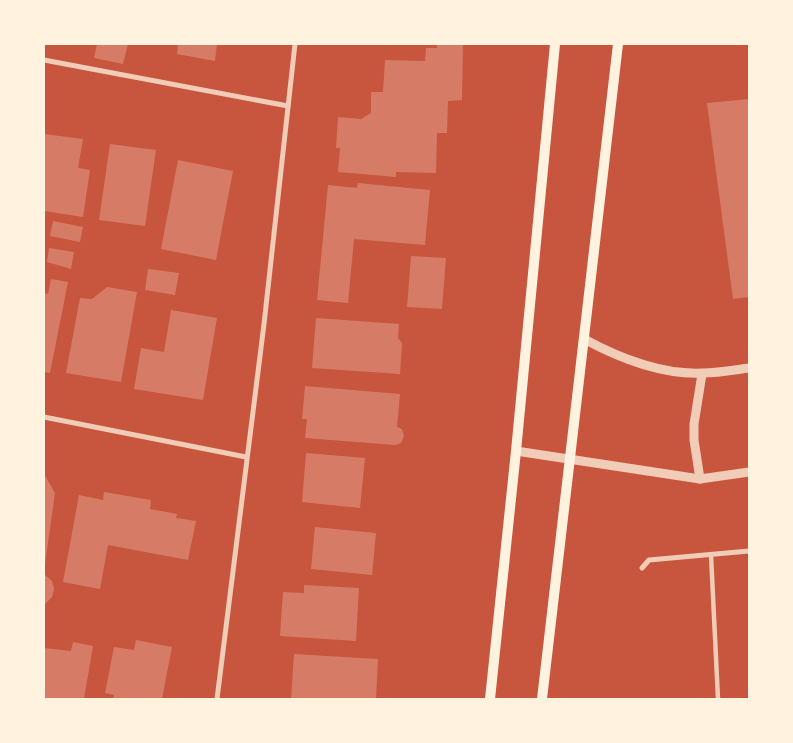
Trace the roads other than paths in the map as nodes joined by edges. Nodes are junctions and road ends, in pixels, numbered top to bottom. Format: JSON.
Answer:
{"nodes":[{"id":1,"x":295,"y":44,"type":"edge"},
{"id":2,"x":555,"y":44,"type":"edge"},
{"id":3,"x":618,"y":44,"type":"edge"},
{"id":4,"x":44,"y":60,"type":"edge"},
{"id":5,"x":288,"y":106,"type":"junction"},
{"id":6,"x":584,"y":339,"type":"junction"},
{"id":7,"x":749,"y":368,"type":"edge"},
{"id":8,"x":702,"y":374,"type":"junction"},
{"id":9,"x":44,"y":417,"type":"edge"},
{"id":10,"x":516,"y":452,"type":"junction"},
{"id":11,"x":246,"y":457,"type":"junction"},
{"id":12,"x":569,"y":460,"type":"junction"},
{"id":13,"x":749,"y":472,"type":"edge"},
{"id":14,"x":700,"y":478,"type":"junction"},
{"id":15,"x":749,"y":551,"type":"edge"},
{"id":16,"x":711,"y":555,"type":"junction"},
{"id":17,"x":642,"y":568,"type":"dead end"},
{"id":18,"x":217,"y":699,"type":"edge"},
{"id":19,"x":490,"y":699,"type":"edge"},
{"id":20,"x":542,"y":699,"type":"edge"},
{"id":21,"x":718,"y":699,"type":"edge"}],
"edges":[{"from":1,"to":5,"type":"street"},
{"from":2,"to":10,"type":"main road"},
{"from":3,"to":6,"type":"main road"},
{"from":4,"to":5,"type":"street"},
{"from":5,"to":11,"type":"street"},
{"from":6,"to":8,"type":"street"},
{"from":6,"to":12,"type":"main road"},
{"from":7,"to":8,"type":"street"},
{"from":8,"to":14,"type":"street"},
{"from":9,"to":11,"type":"street"},
{"from":10,"to":12,"type":"street"},
{"from":10,"to":19,"type":"main road"},
{"from":11,"to":18,"type":"street"},
{"from":12,"to":14,"type":"street"},
{"from":12,"to":20,"type":"main road"},
{"from":13,"to":14,"type":"street"},
{"from":15,"to":16,"type":"street"},
{"from":16,"to":17,"type":"street"},
{"from":16,"to":21,"type":"street"}]}
